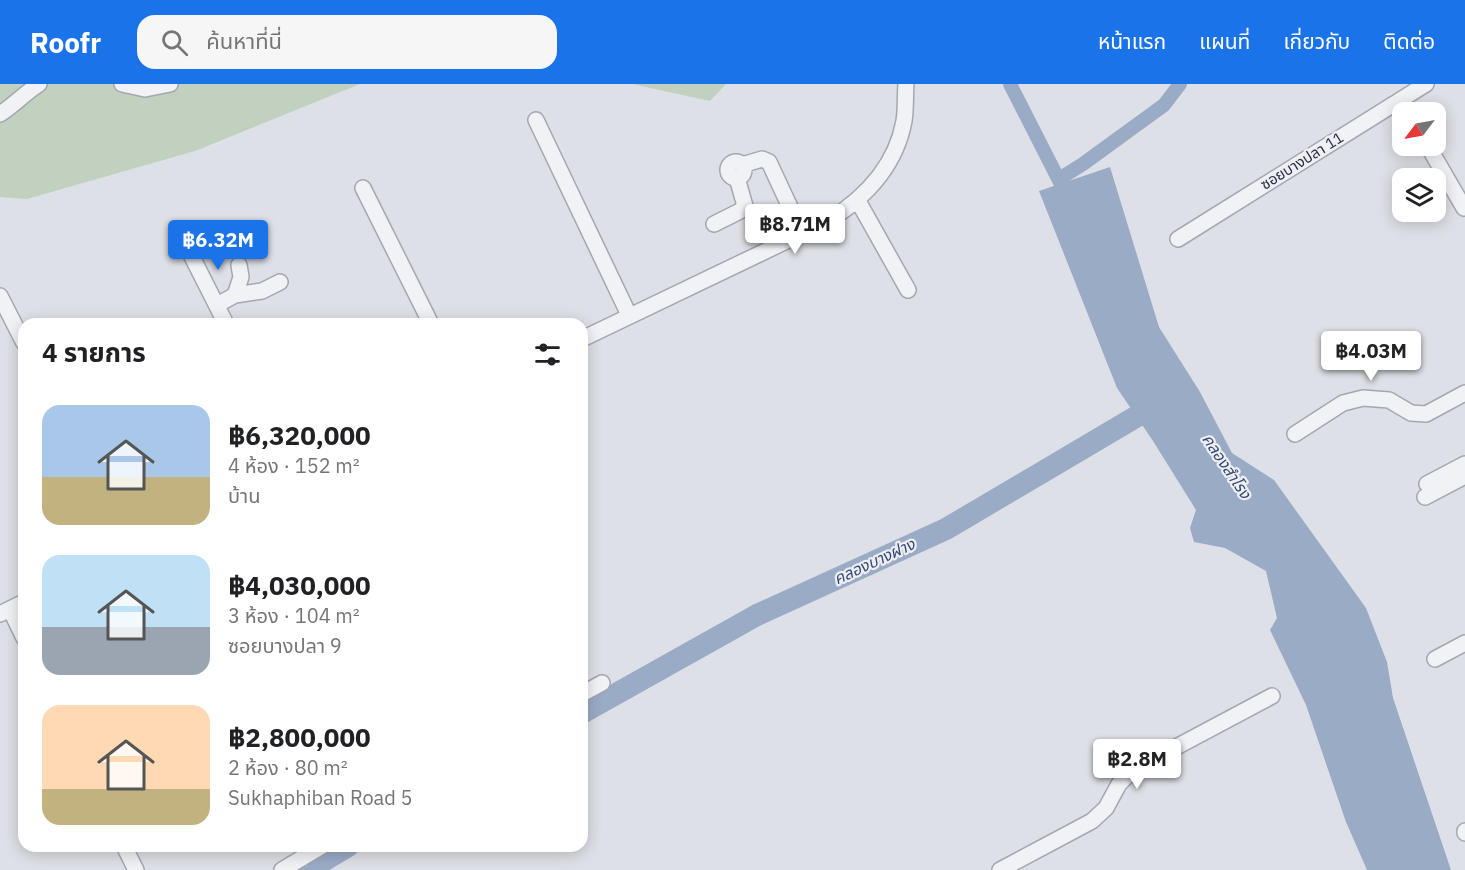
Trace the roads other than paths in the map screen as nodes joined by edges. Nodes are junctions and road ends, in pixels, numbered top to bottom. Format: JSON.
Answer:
{"nodes":[{"id":1,"x":39,"y":84,"type":"edge"},
{"id":2,"x":122,"y":84,"type":"edge"},
{"id":3,"x":170,"y":84,"type":"edge"},
{"id":4,"x":906,"y":84,"type":"edge"},
{"id":5,"x":1426,"y":84,"type":"edge"},
{"id":6,"x":1408,"y":102,"type":"edge"},
{"id":7,"x":1392,"y":113,"type":"edge"},
{"id":8,"x":0,"y":114,"type":"edge"},
{"id":9,"x":536,"y":120,"type":"dead end"},
{"id":10,"x":1434,"y":156,"type":"edge"},
{"id":11,"x":363,"y":188,"type":"dead end"},
{"id":12,"x":858,"y":201,"type":"junction"},
{"id":13,"x":1464,"y":207,"type":"edge"},
{"id":14,"x":714,"y":224,"type":"dead end"},
{"id":15,"x":180,"y":233,"type":"dead end"},
{"id":16,"x":802,"y":233,"type":"junction"},
{"id":17,"x":1178,"y":239,"type":"dead end"},
{"id":18,"x":239,"y":265,"type":"dead end"},
{"id":19,"x":280,"y":282,"type":"dead end"},
{"id":20,"x":908,"y":290,"type":"dead end"},
{"id":21,"x":235,"y":295,"type":"junction"},
{"id":22,"x":0,"y":296,"type":"edge"},
{"id":23,"x":217,"y":305,"type":"junction"},
{"id":24,"x":629,"y":315,"type":"junction"},
{"id":25,"x":223,"y":318,"type":"edge"},
{"id":26,"x":428,"y":318,"type":"edge"},
{"id":27,"x":18,"y":331,"type":"edge"},
{"id":28,"x":588,"y":336,"type":"edge"},
{"id":29,"x":1465,"y":393,"type":"edge"},
{"id":30,"x":1295,"y":434,"type":"dead end"},
{"id":31,"x":1465,"y":464,"type":"edge"},
{"id":32,"x":1465,"y":476,"type":"edge"},
{"id":33,"x":11,"y":608,"type":"edge"},
{"id":34,"x":18,"y":624,"type":"edge"},
{"id":35,"x":1465,"y":643,"type":"edge"},
{"id":36,"x":1435,"y":659,"type":"dead end"},
{"id":37,"x":602,"y":683,"type":"dead end"},
{"id":38,"x":588,"y":691,"type":"edge"},
{"id":39,"x":1272,"y":696,"type":"dead end"},
{"id":40,"x":127,"y":852,"type":"edge"},
{"id":41,"x":312,"y":852,"type":"edge"},
{"id":42,"x":136,"y":870,"type":"edge"},
{"id":43,"x":282,"y":870,"type":"edge"},
{"id":44,"x":1000,"y":870,"type":"edge"}],
"edges":[{"from":1,"to":8,"type":"street"},
{"from":2,"to":3,"type":"street"},
{"from":4,"to":12,"type":"street"},
{"from":5,"to":6,"type":"street","name":"ซอยบางปลา 11"},
{"from":7,"to":17,"type":"street","name":"ซอยบางปลา 11"},
{"from":9,"to":24,"type":"street"},
{"from":10,"to":13,"type":"street"},
{"from":11,"to":26,"type":"street"},
{"from":12,"to":16,"type":"street"},
{"from":12,"to":20,"type":"street"},
{"from":14,"to":16,"type":"street"},
{"from":15,"to":23,"type":"street"},
{"from":16,"to":24,"type":"street"},
{"from":18,"to":21,"type":"street"},
{"from":19,"to":21,"type":"street"},
{"from":21,"to":23,"type":"street"},
{"from":22,"to":27,"type":"street"},
{"from":23,"to":25,"type":"street"},
{"from":24,"to":28,"type":"street"},
{"from":29,"to":30,"type":"street"},
{"from":31,"to":32,"type":"street"},
{"from":33,"to":34,"type":"street"},
{"from":35,"to":36,"type":"street"},
{"from":37,"to":38,"type":"street"},
{"from":39,"to":44,"type":"street"},
{"from":40,"to":42,"type":"street"},
{"from":41,"to":43,"type":"street"}]}
